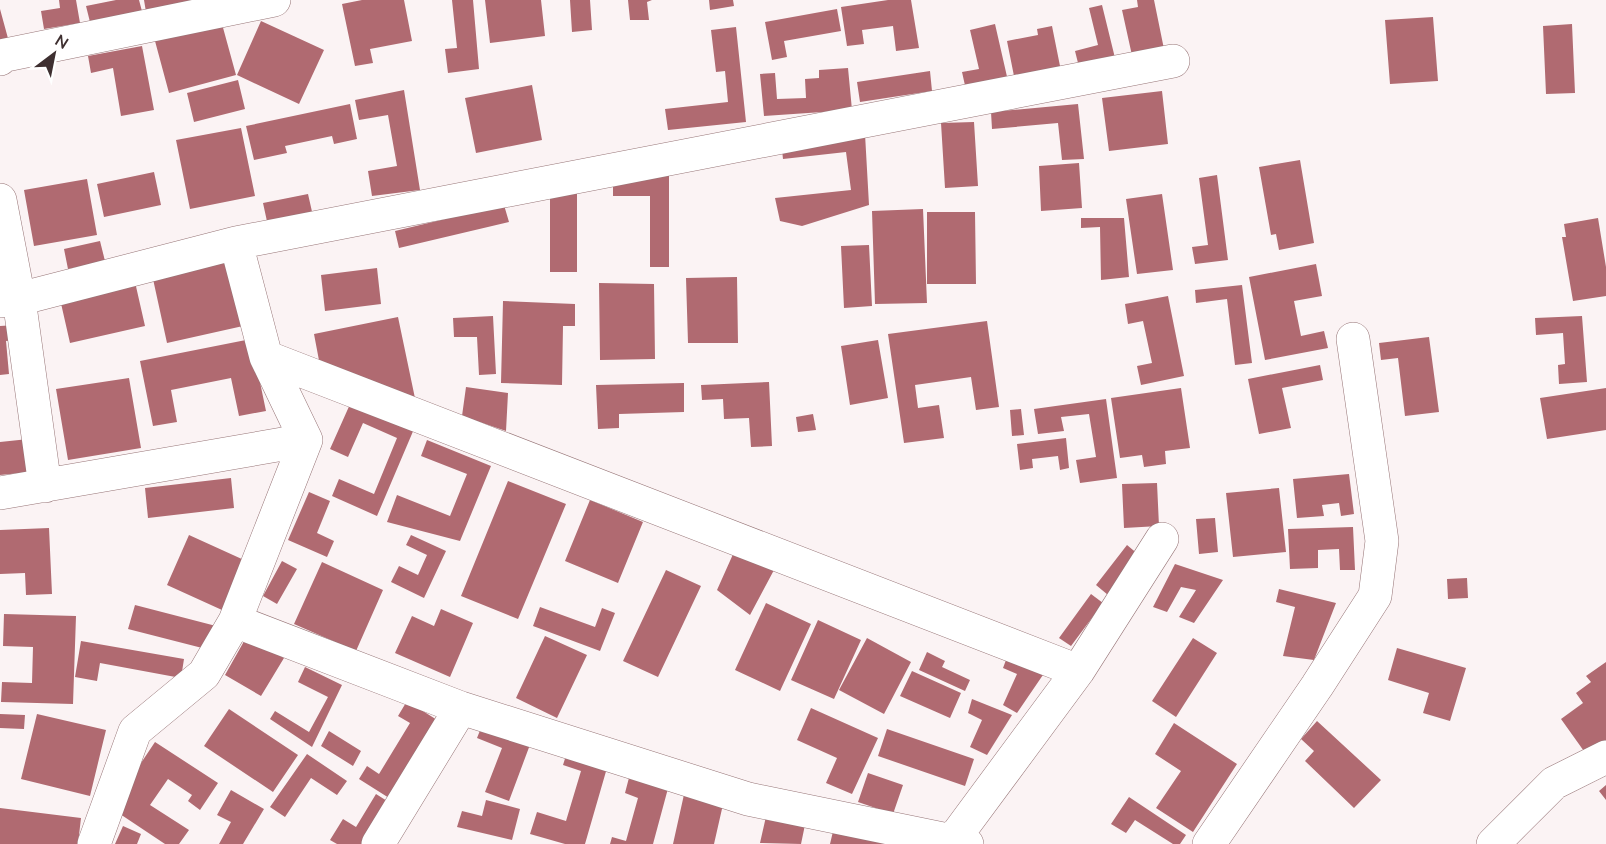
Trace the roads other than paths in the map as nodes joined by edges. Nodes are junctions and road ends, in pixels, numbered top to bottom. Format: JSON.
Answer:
{"nodes":[{"id":1,"x":274,"y":0,"type":"edge"},
{"id":2,"x":0,"y":59,"type":"edge"},
{"id":3,"x":1173,"y":61,"type":"dead end"},
{"id":4,"x":0,"y":200,"type":"edge"},
{"id":5,"x":236,"y":243,"type":"junction"},
{"id":6,"x":9,"y":300,"type":"edge"},
{"id":7,"x":1353,"y":339,"type":"dead end"},
{"id":8,"x":267,"y":357,"type":"junction"},
{"id":9,"x":306,"y":440,"type":"junction"},
{"id":10,"x":45,"y":486,"type":"junction"},
{"id":11,"x":0,"y":493,"type":"edge"},
{"id":12,"x":1162,"y":539,"type":"dead end"},
{"id":13,"x":235,"y":621,"type":"junction"},
{"id":14,"x":1078,"y":671,"type":"junction"},
{"id":15,"x":461,"y":708,"type":"junction"},
{"id":16,"x":1606,"y":757,"type":"edge"},
{"id":17,"x":957,"y":843,"type":"edge"},
{"id":18,"x":94,"y":844,"type":"edge"},
{"id":19,"x":378,"y":844,"type":"edge"},
{"id":20,"x":1209,"y":844,"type":"edge"},
{"id":21,"x":1493,"y":844,"type":"edge"}],
"edges":[{"from":1,"to":2,"type":"street"},
{"from":3,"to":5,"type":"street"},
{"from":4,"to":6,"type":"street"},
{"from":5,"to":6,"type":"street"},
{"from":5,"to":8,"type":"street"},
{"from":6,"to":10,"type":"street"},
{"from":7,"to":20,"type":"street"},
{"from":8,"to":9,"type":"street"},
{"from":8,"to":14,"type":"street"},
{"from":9,"to":10,"type":"street"},
{"from":9,"to":13,"type":"street"},
{"from":10,"to":11,"type":"street"},
{"from":12,"to":14,"type":"street"},
{"from":13,"to":15,"type":"street"},
{"from":13,"to":18,"type":"street"},
{"from":14,"to":17,"type":"street"},
{"from":15,"to":17,"type":"street"},
{"from":15,"to":19,"type":"street"},
{"from":16,"to":21,"type":"street"}]}
